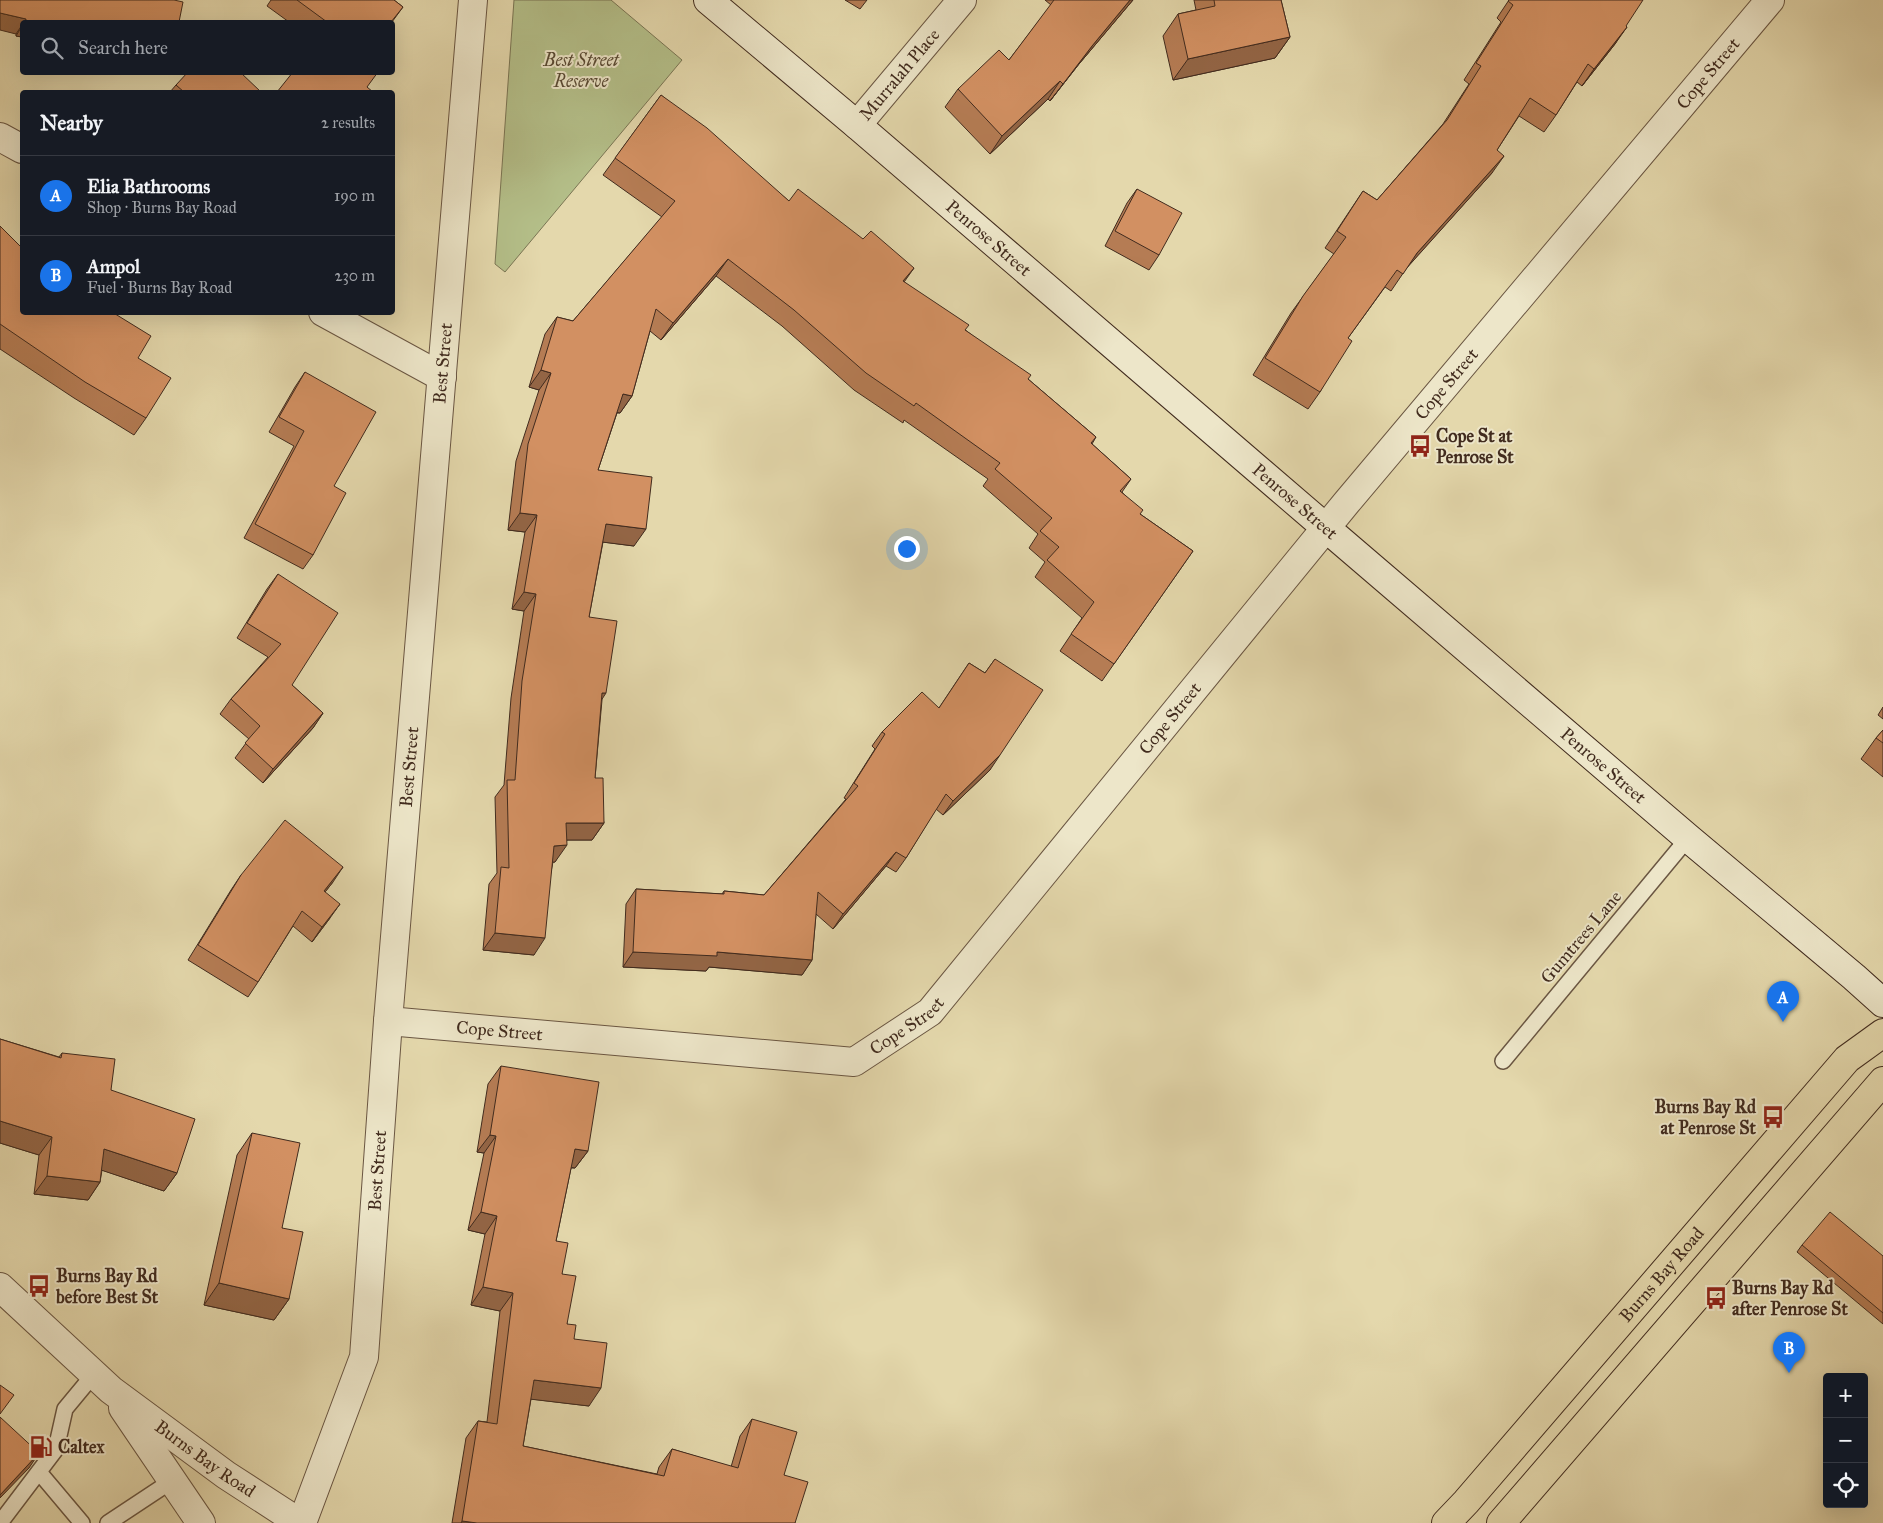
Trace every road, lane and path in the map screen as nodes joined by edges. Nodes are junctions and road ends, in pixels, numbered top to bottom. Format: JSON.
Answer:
{"nodes":[{"id":1,"x":473,"y":0,"type":"edge"},
{"id":2,"x":708,"y":0,"type":"edge"},
{"id":3,"x":962,"y":0,"type":"edge"},
{"id":4,"x":1770,"y":0,"type":"edge"},
{"id":5,"x":857,"y":125,"type":"junction"},
{"id":6,"x":0,"y":137,"type":"edge"},
{"id":7,"x":20,"y":148,"type":"edge"},
{"id":8,"x":328,"y":315,"type":"edge"},
{"id":9,"x":442,"y":377,"type":"junction"},
{"id":10,"x":1326,"y":528,"type":"junction"},
{"id":11,"x":1688,"y":838,"type":"junction"},
{"id":12,"x":1883,"y":1003,"type":"edge"},
{"id":13,"x":388,"y":1021,"type":"junction"},
{"id":14,"x":1883,"y":1033,"type":"edge"},
{"id":15,"x":1503,"y":1061,"type":"dead end"},
{"id":16,"x":1883,"y":1081,"type":"edge"},
{"id":17,"x":0,"y":1287,"type":"edge"},
{"id":18,"x":103,"y":1382,"type":"junction"},
{"id":19,"x":39,"y":1472,"type":"junction"},
{"id":20,"x":173,"y":1480,"type":"junction"},
{"id":21,"x":0,"y":1522,"type":"edge"},
{"id":22,"x":82,"y":1523,"type":"edge"},
{"id":23,"x":108,"y":1523,"type":"edge"},
{"id":24,"x":201,"y":1523,"type":"edge"},
{"id":25,"x":301,"y":1523,"type":"edge"},
{"id":26,"x":1446,"y":1523,"type":"edge"},
{"id":27,"x":1501,"y":1523,"type":"edge"}],
"edges":[{"from":1,"to":9,"type":"street","name":"Best Street"},
{"from":2,"to":5,"type":"street","name":"Penrose Street"},
{"from":3,"to":5,"type":"street","name":"Murralah Place"},
{"from":4,"to":10,"type":"street","name":"Cope Street"},
{"from":5,"to":10,"type":"street","name":"Penrose Street"},
{"from":6,"to":7,"type":"street"},
{"from":8,"to":9,"type":"street"},
{"from":9,"to":13,"type":"street","name":"Best Street"},
{"from":10,"to":11,"type":"street","name":"Penrose Street"},
{"from":10,"to":13,"type":"street","name":"Cope Street"},
{"from":11,"to":12,"type":"street","name":"Penrose Street"},
{"from":11,"to":15,"type":"lane","name":"Gumtrees Lane"},
{"from":13,"to":25,"type":"street","name":"Best Street"},
{"from":14,"to":26,"type":"main road","name":"Burns Bay Road"},
{"from":16,"to":27,"type":"main road"},
{"from":17,"to":18,"type":"street","name":"Burns Bay Road"},
{"from":18,"to":19,"type":"lane"},
{"from":18,"to":20,"type":"street","name":"Burns Bay Road"},
{"from":18,"to":25,"type":"street","name":"Burns Bay Road"},
{"from":19,"to":21,"type":"lane"},
{"from":19,"to":22,"type":"lane"},
{"from":20,"to":23,"type":"lane"},
{"from":20,"to":24,"type":"street","name":"Burns Bay Road"}]}
